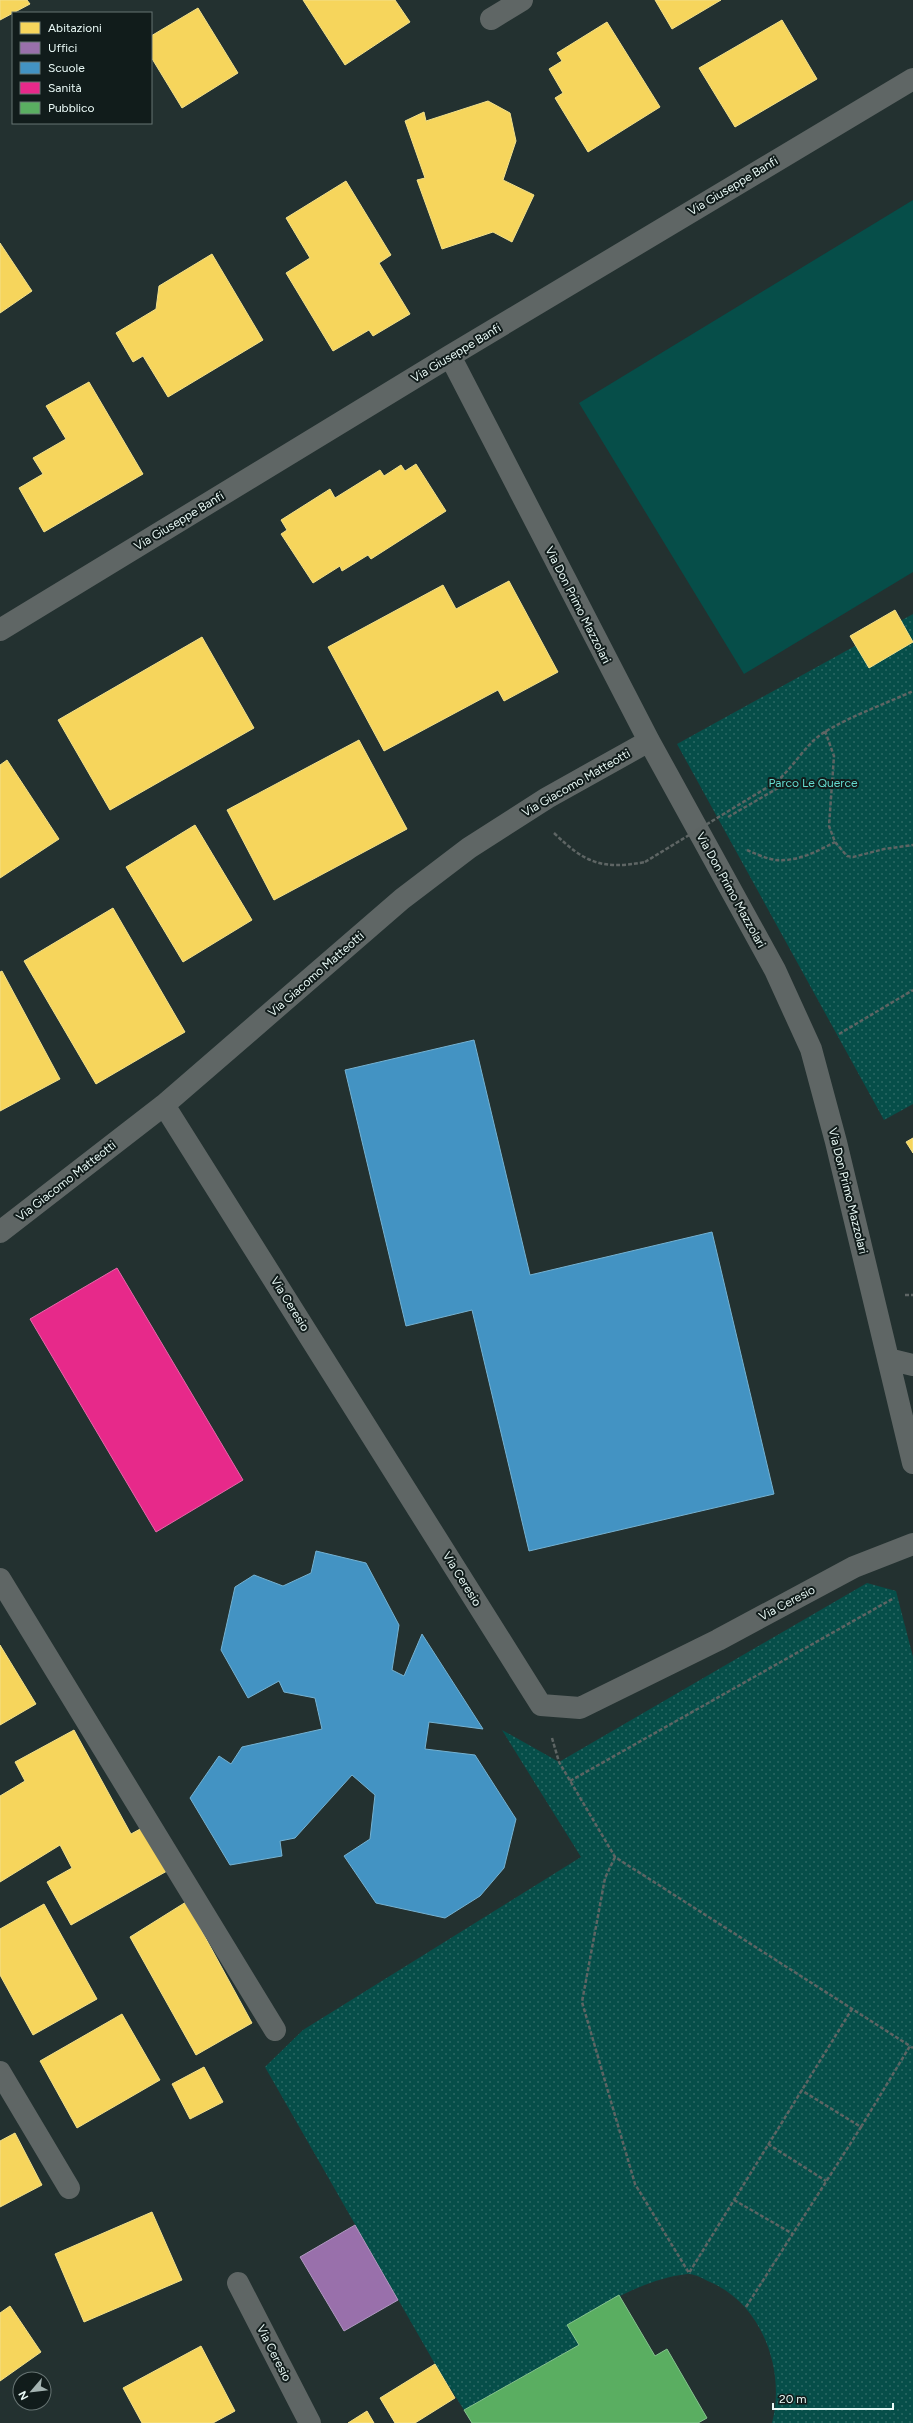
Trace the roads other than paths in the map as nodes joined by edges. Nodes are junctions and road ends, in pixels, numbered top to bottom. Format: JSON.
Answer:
{"nodes":[{"id":1,"x":522,"y":0,"type":"edge"},
{"id":2,"x":491,"y":19,"type":"dead end"},
{"id":3,"x":913,"y":79,"type":"edge"},
{"id":4,"x":450,"y":356,"type":"junction"},
{"id":5,"x":0,"y":630,"type":"edge"},
{"id":6,"x":648,"y":741,"type":"junction"},
{"id":7,"x":164,"y":1105,"type":"junction"},
{"id":8,"x":0,"y":1232,"type":"edge"},
{"id":9,"x":888,"y":1359,"type":"junction"},
{"id":10,"x":913,"y":1365,"type":"edge"},
{"id":11,"x":912,"y":1451,"type":"edge"},
{"id":12,"x":913,"y":1544,"type":"edge"},
{"id":13,"x":0,"y":1579,"type":"edge"},
{"id":14,"x":275,"y":2030,"type":"dead end"},
{"id":15,"x":0,"y":2072,"type":"edge"},
{"id":16,"x":69,"y":2188,"type":"dead end"},
{"id":17,"x":238,"y":2282,"type":"dead end"},
{"id":18,"x":310,"y":2423,"type":"edge"}],
"edges":[{"from":1,"to":2,"type":"street"},
{"from":3,"to":4,"type":"street","name":"Via Giuseppe Banfi"},
{"from":4,"to":5,"type":"street","name":"Via Giuseppe Banfi"},
{"from":4,"to":6,"type":"street","name":"Via Don Primo Mazzolari"},
{"from":6,"to":7,"type":"street","name":"Via Giacomo Matteotti"},
{"from":6,"to":9,"type":"street","name":"Via Don Primo Mazzolari"},
{"from":7,"to":8,"type":"street","name":"Via Giacomo Matteotti"},
{"from":7,"to":12,"type":"street","name":"Via Ceresio"},
{"from":9,"to":10,"type":"street"},
{"from":9,"to":11,"type":"street","name":"Via Don Primo Mazzolari"},
{"from":13,"to":14,"type":"street"},
{"from":15,"to":16,"type":"street"},
{"from":17,"to":18,"type":"street","name":"Via Ceresio"}]}
